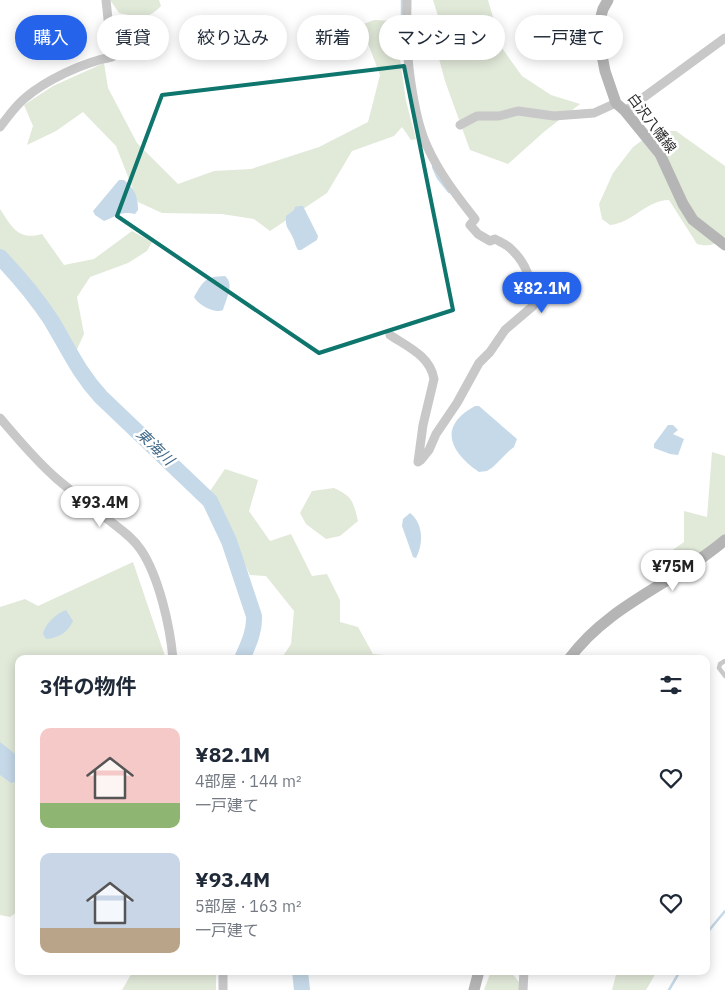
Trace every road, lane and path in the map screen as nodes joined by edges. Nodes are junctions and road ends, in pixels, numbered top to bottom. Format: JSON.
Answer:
{"nodes":[{"id":1,"x":106,"y":0,"type":"edge"},
{"id":2,"x":407,"y":0,"type":"edge"},
{"id":3,"x":608,"y":0,"type":"edge"},
{"id":4,"x":725,"y":38,"type":"edge"},
{"id":5,"x":621,"y":107,"type":"junction"},
{"id":6,"x":460,"y":125,"type":"dead end"},
{"id":7,"x":0,"y":127,"type":"edge"},
{"id":8,"x":725,"y":245,"type":"edge"},
{"id":9,"x":390,"y":335,"type":"dead end"},
{"id":10,"x":0,"y":418,"type":"edge"},
{"id":11,"x":725,"y":540,"type":"edge"},
{"id":12,"x":174,"y":655,"type":"edge"},
{"id":13,"x":572,"y":655,"type":"edge"},
{"id":14,"x":725,"y":661,"type":"edge"},
{"id":15,"x":725,"y":676,"type":"edge"},
{"id":16,"x":223,"y":975,"type":"edge"},
{"id":17,"x":478,"y":975,"type":"edge"},
{"id":18,"x":524,"y":975,"type":"edge"},
{"id":19,"x":223,"y":990,"type":"edge"},
{"id":20,"x":474,"y":990,"type":"edge"},
{"id":21,"x":523,"y":990,"type":"edge"}],
"edges":[{"from":1,"to":7,"type":"street"},
{"from":2,"to":9,"type":"street"},
{"from":3,"to":5,"type":"main road","name":"白沢八幡線"},
{"from":4,"to":5,"type":"street"},
{"from":5,"to":6,"type":"street"},
{"from":5,"to":8,"type":"main road","name":"白沢八幡線"},
{"from":10,"to":12,"type":"street"},
{"from":11,"to":13,"type":"main road"},
{"from":14,"to":15,"type":"lane"},
{"from":16,"to":19,"type":"street"},
{"from":17,"to":20,"type":"main road"},
{"from":18,"to":21,"type":"street"}]}
